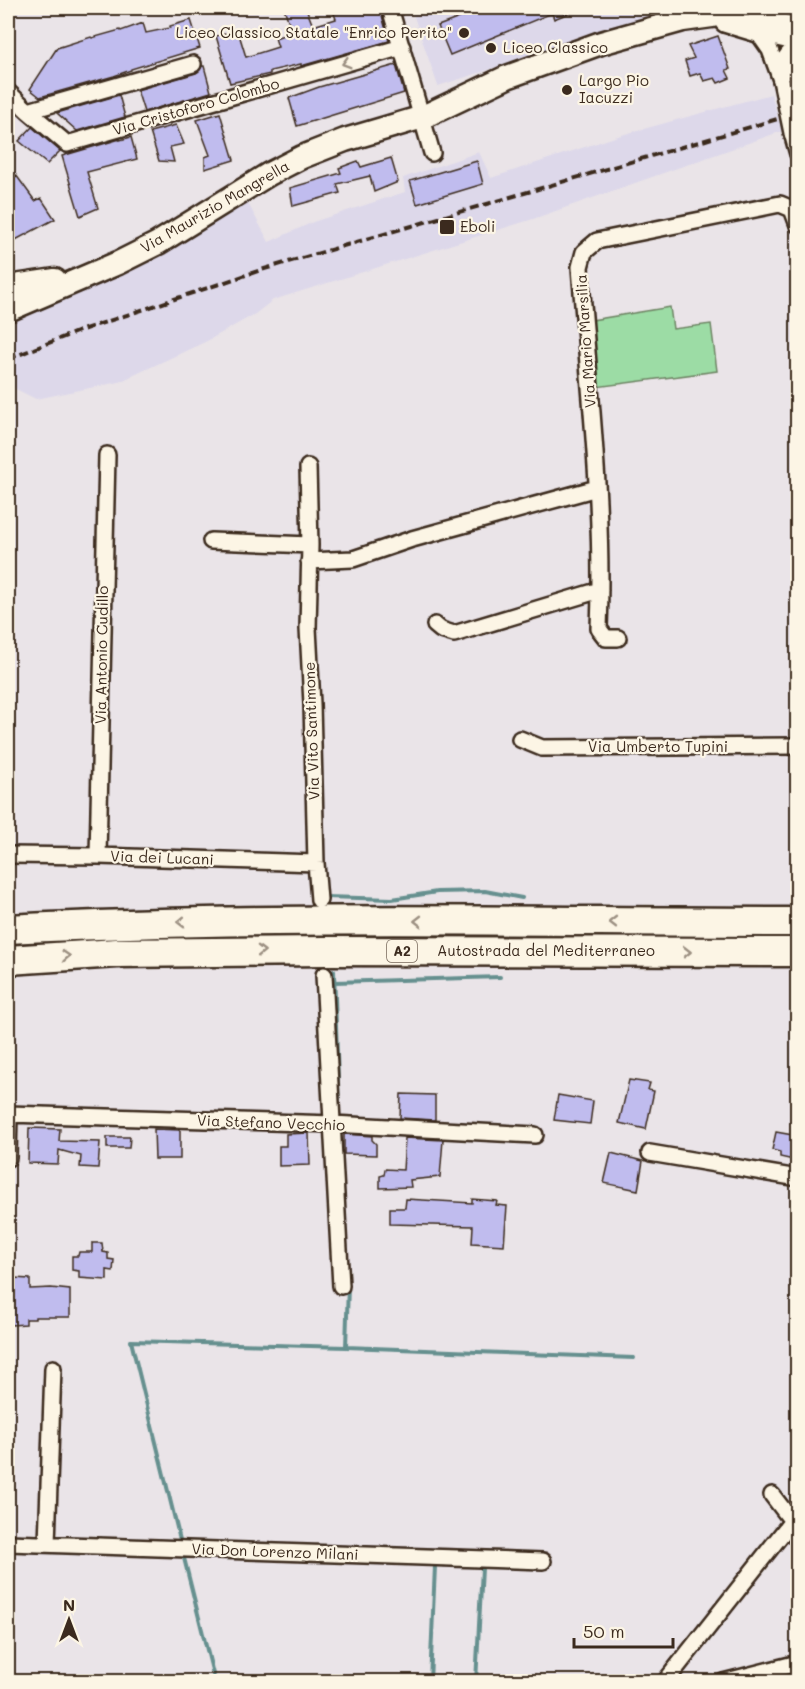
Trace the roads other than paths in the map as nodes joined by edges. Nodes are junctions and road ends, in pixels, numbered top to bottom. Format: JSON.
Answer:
{"nodes":[{"id":1,"x":390,"y":8,"type":"edge"},
{"id":2,"x":750,"y":8,"type":"edge"},
{"id":3,"x":756,"y":8,"type":"edge"},
{"id":4,"x":686,"y":14,"type":"edge"},
{"id":5,"x":714,"y":15,"type":"edge"},
{"id":6,"x":756,"y":30,"type":"junction"},
{"id":7,"x":798,"y":30,"type":"edge"},
{"id":8,"x":798,"y":39,"type":"edge"},
{"id":9,"x":798,"y":46,"type":"edge"},
{"id":10,"x":402,"y":47,"type":"junction"},
{"id":11,"x":193,"y":64,"type":"dead end"},
{"id":12,"x":781,"y":80,"type":"junction"},
{"id":13,"x":8,"y":92,"type":"edge"},
{"id":14,"x":28,"y":111,"type":"junction"},
{"id":15,"x":423,"y":117,"type":"junction"},
{"id":16,"x":432,"y":153,"type":"dead end"},
{"id":17,"x":798,"y":154,"type":"edge"},
{"id":18,"x":798,"y":225,"type":"edge"},
{"id":19,"x":87,"y":276,"type":"junction"},
{"id":20,"x":8,"y":287,"type":"edge"},
{"id":21,"x":8,"y":310,"type":"edge"},
{"id":22,"x":107,"y":455,"type":"dead end"},
{"id":23,"x":308,"y":467,"type":"dead end"},
{"id":24,"x":597,"y":488,"type":"junction"},
{"id":25,"x":211,"y":541,"type":"dead end"},
{"id":26,"x":310,"y":545,"type":"junction"},
{"id":27,"x":309,"y":561,"type":"junction"},
{"id":28,"x":600,"y":590,"type":"junction"},
{"id":29,"x":435,"y":625,"type":"dead end"},
{"id":30,"x":618,"y":638,"type":"dead end"},
{"id":31,"x":520,"y":739,"type":"dead end"},
{"id":32,"x":798,"y":746,"type":"edge"},
{"id":33,"x":8,"y":855,"type":"edge"},
{"id":34,"x":98,"y":856,"type":"junction"},
{"id":35,"x":316,"y":863,"type":"junction"},
{"id":36,"x":319,"y":900,"type":"dead end"},
{"id":37,"x":798,"y":922,"type":"edge"},
{"id":38,"x":8,"y":929,"type":"edge"},
{"id":39,"x":798,"y":952,"type":"edge"},
{"id":40,"x":8,"y":960,"type":"edge"},
{"id":41,"x":324,"y":975,"type":"dead end"},
{"id":42,"x":8,"y":1114,"type":"edge"},
{"id":43,"x":333,"y":1124,"type":"junction"},
{"id":44,"x":535,"y":1135,"type":"dead end"},
{"id":45,"x":650,"y":1153,"type":"dead end"},
{"id":46,"x":8,"y":1158,"type":"edge"},
{"id":47,"x":798,"y":1178,"type":"edge"},
{"id":48,"x":341,"y":1286,"type":"dead end"},
{"id":49,"x":53,"y":1368,"type":"dead end"},
{"id":50,"x":772,"y":1495,"type":"dead end"},
{"id":51,"x":8,"y":1543,"type":"edge"},
{"id":52,"x":47,"y":1544,"type":"junction"},
{"id":53,"x":543,"y":1561,"type":"dead end"},
{"id":54,"x":798,"y":1663,"type":"edge"},
{"id":55,"x":665,"y":1682,"type":"edge"},
{"id":56,"x":723,"y":1682,"type":"edge"}],
"edges":[{"from":1,"to":10,"type":"street"},
{"from":2,"to":5,"type":"street"},
{"from":3,"to":7,"type":"street"},
{"from":4,"to":5,"type":"street","name":"Via Maurizio Mangrella"},
{"from":4,"to":15,"type":"street","name":"Via Maurizio Mangrella"},
{"from":5,"to":6,"type":"street"},
{"from":6,"to":8,"type":"street"},
{"from":6,"to":12,"type":"street"},
{"from":9,"to":12,"type":"street"},
{"from":10,"to":14,"type":"street","name":"Via Cristoforo Colombo","one_way":true},
{"from":10,"to":15,"type":"street"},
{"from":11,"to":14,"type":"street"},
{"from":12,"to":17,"type":"street","bridge":true},
{"from":13,"to":14,"type":"street","name":"Via Cristoforo Colombo"},
{"from":15,"to":16,"type":"street"},
{"from":15,"to":19,"type":"street","name":"Via Maurizio Mangrella"},
{"from":18,"to":24,"type":"street","name":"Via Mario Marsilia"},
{"from":19,"to":20,"type":"street","name":"Via Maurizio Mangrella"},
{"from":19,"to":21,"type":"street","name":"Via Maurizio Mangrella"},
{"from":22,"to":34,"type":"street","name":"Via Antonio Cudillo"},
{"from":23,"to":26,"type":"street","name":"Via Vito Santimone"},
{"from":24,"to":27,"type":"street"},
{"from":24,"to":28,"type":"street","name":"Via Mario Marsilia"},
{"from":25,"to":26,"type":"street"},
{"from":26,"to":27,"type":"street","name":"Via Vito Santimone"},
{"from":27,"to":35,"type":"street","name":"Via Vito Santimone"},
{"from":28,"to":29,"type":"street"},
{"from":28,"to":30,"type":"street","name":"Via Mario Marsilia"},
{"from":31,"to":32,"type":"street","name":"Via Umberto Tupini"},
{"from":33,"to":34,"type":"street","name":"Via dei Lucani"},
{"from":34,"to":35,"type":"street","name":"Via dei Lucani"},
{"from":35,"to":36,"type":"street","name":"Via Vito Santimone"},
{"from":37,"to":38,"type":"highway","name":"Autostrada del Mediterraneo","number":"A2","one_way":true},
{"from":40,"to":39,"type":"highway","name":"Autostrada del Mediterraneo","number":"A2","one_way":true},
{"from":41,"to":43,"type":"street"},
{"from":42,"to":43,"type":"street","name":"Via Stefano Vecchio"},
{"from":42,"to":46,"type":"street"},
{"from":43,"to":44,"type":"street","name":"Via Stefano Vecchio"},
{"from":43,"to":48,"type":"street"},
{"from":45,"to":47,"type":"street"},
{"from":49,"to":52,"type":"street"},
{"from":50,"to":55,"type":"street"},
{"from":51,"to":52,"type":"street","name":"Via Don Lorenzo Milani"},
{"from":52,"to":53,"type":"street","name":"Via Don Lorenzo Milani"},
{"from":54,"to":56,"type":"street"}]}
